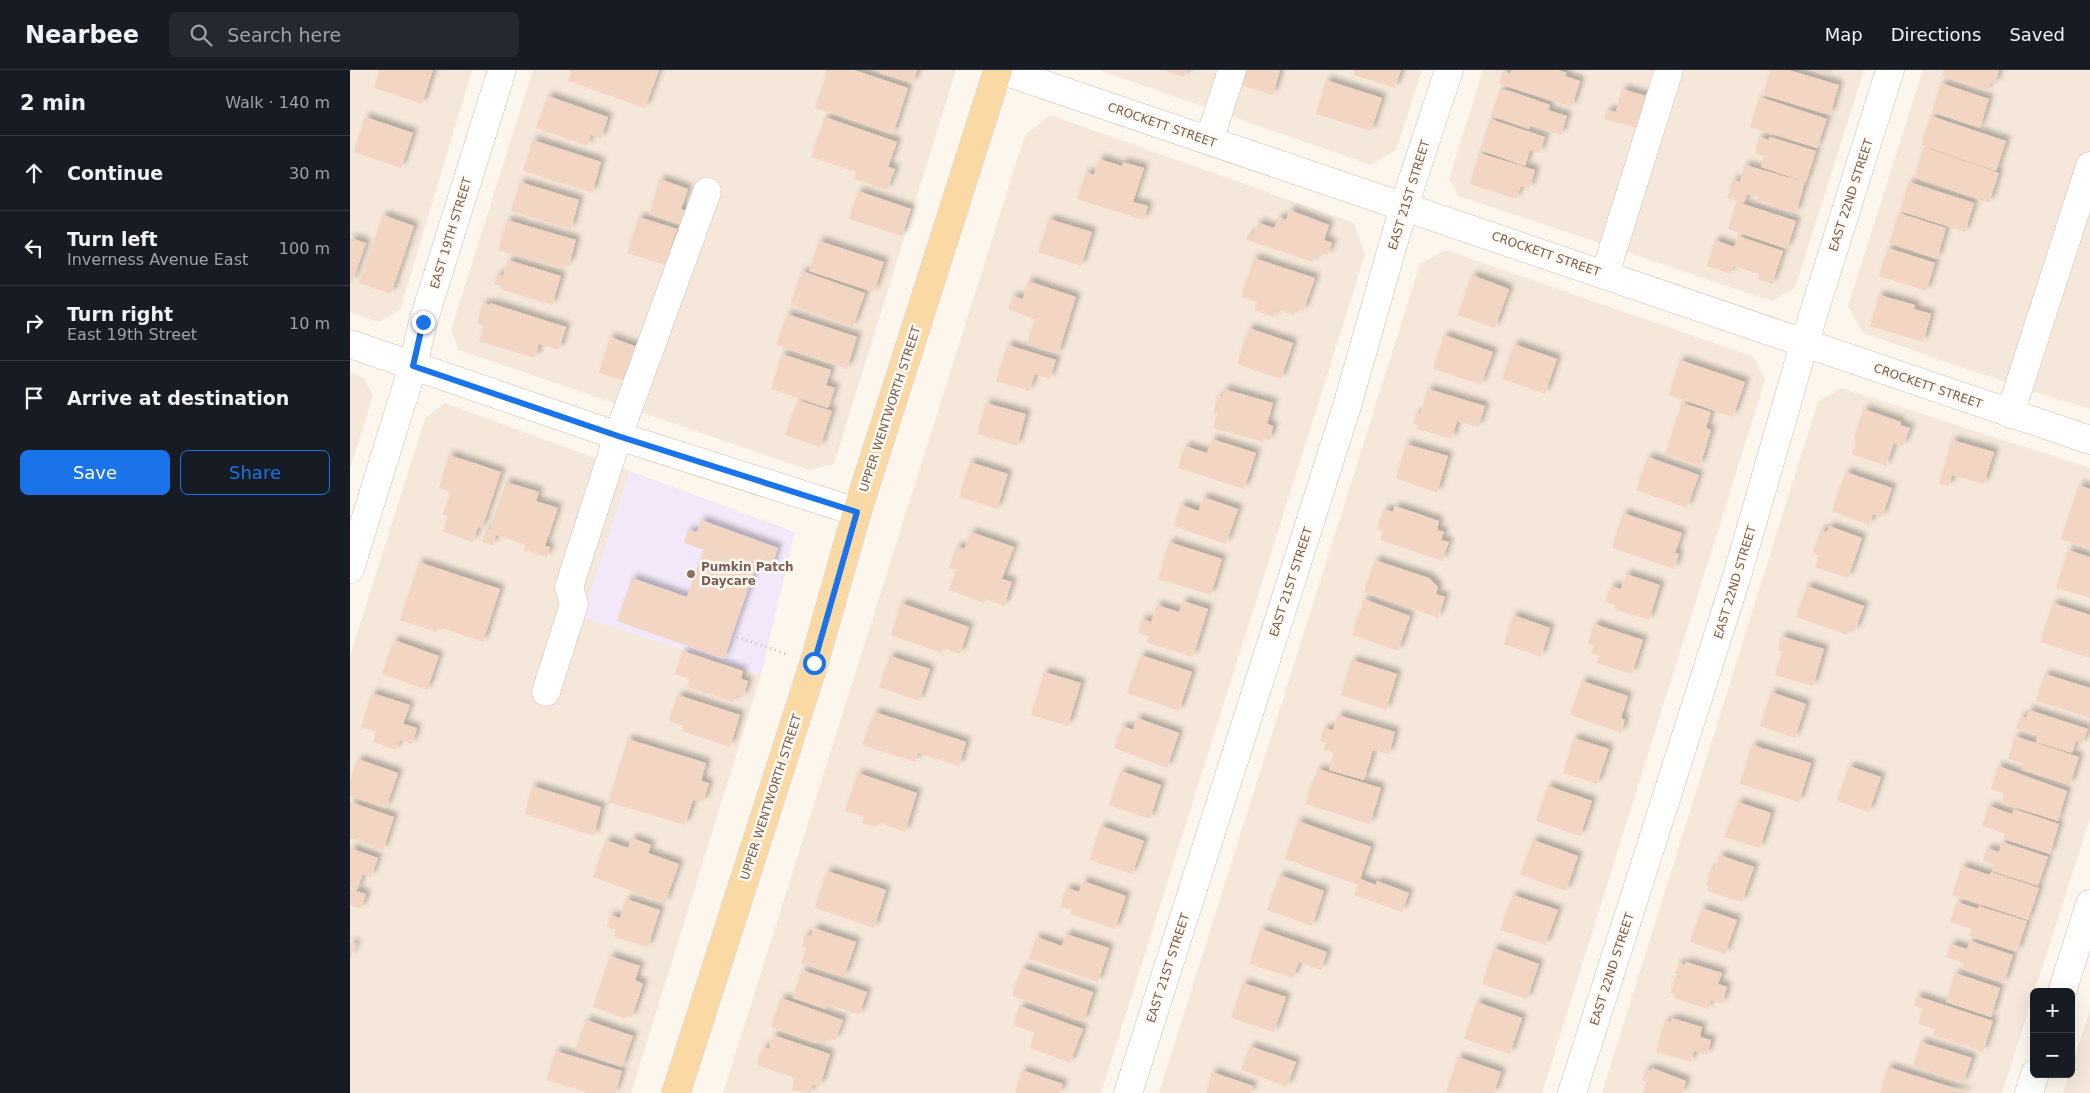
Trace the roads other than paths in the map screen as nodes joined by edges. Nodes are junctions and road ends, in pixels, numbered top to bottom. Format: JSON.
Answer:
{"nodes":[{"id":1,"x":502,"y":70,"type":"edge"},
{"id":2,"x":999,"y":70,"type":"edge"},
{"id":3,"x":1232,"y":70,"type":"edge"},
{"id":4,"x":1449,"y":70,"type":"edge"},
{"id":5,"x":1669,"y":70,"type":"edge"},
{"id":6,"x":1890,"y":70,"type":"edge"},
{"id":7,"x":1209,"y":141,"type":"junction"},
{"id":8,"x":2090,"y":166,"type":"edge"},
{"id":9,"x":707,"y":192,"type":"dead end"},
{"id":10,"x":1404,"y":206,"type":"junction"},
{"id":11,"x":1605,"y":274,"type":"junction"},
{"id":12,"x":350,"y":344,"type":"edge"},
{"id":13,"x":1804,"y":344,"type":"junction"},
{"id":14,"x":413,"y":366,"type":"junction"},
{"id":15,"x":2010,"y":414,"type":"junction"},
{"id":16,"x":618,"y":436,"type":"junction"},
{"id":17,"x":2090,"y":440,"type":"edge"},
{"id":18,"x":857,"y":512,"type":"junction"},
{"id":19,"x":350,"y":570,"type":"edge"},
{"id":20,"x":546,"y":692,"type":"dead end"},
{"id":21,"x":2090,"y":904,"type":"edge"},
{"id":22,"x":2063,"y":988,"type":"edge"},
{"id":23,"x":2034,"y":1078,"type":"edge"},
{"id":24,"x":676,"y":1093,"type":"edge"},
{"id":25,"x":1128,"y":1093,"type":"edge"},
{"id":26,"x":1572,"y":1093,"type":"edge"},
{"id":27,"x":2029,"y":1093,"type":"edge"}],
"edges":[{"from":1,"to":14,"type":"street","name":"EAST 19TH STREET"},
{"from":2,"to":7,"type":"street","name":"CROCKETT STREET"},
{"from":2,"to":18,"type":"main road","name":"UPPER WENTWORTH STREET"},
{"from":3,"to":7,"type":"street"},
{"from":4,"to":10,"type":"street","name":"EAST 21ST STREET"},
{"from":5,"to":11,"type":"street"},
{"from":6,"to":13,"type":"street","name":"EAST 22ND STREET"},
{"from":7,"to":10,"type":"street","name":"CROCKETT STREET"},
{"from":8,"to":15,"type":"street"},
{"from":9,"to":16,"type":"street"},
{"from":10,"to":11,"type":"street","name":"CROCKETT STREET"},
{"from":10,"to":25,"type":"street","name":"EAST 21ST STREET"},
{"from":11,"to":13,"type":"street","name":"CROCKETT STREET"},
{"from":12,"to":14,"type":"street"},
{"from":13,"to":15,"type":"street","name":"CROCKETT STREET"},
{"from":13,"to":26,"type":"street","name":"EAST 22ND STREET"},
{"from":14,"to":16,"type":"street"},
{"from":14,"to":19,"type":"street","name":"EAST 19TH STREET"},
{"from":15,"to":17,"type":"street","name":"CROCKETT STREET"},
{"from":16,"to":18,"type":"street"},
{"from":16,"to":20,"type":"street"},
{"from":18,"to":24,"type":"main road","name":"UPPER WENTWORTH STREET"},
{"from":21,"to":22,"type":"street"},
{"from":23,"to":27,"type":"street"}]}
